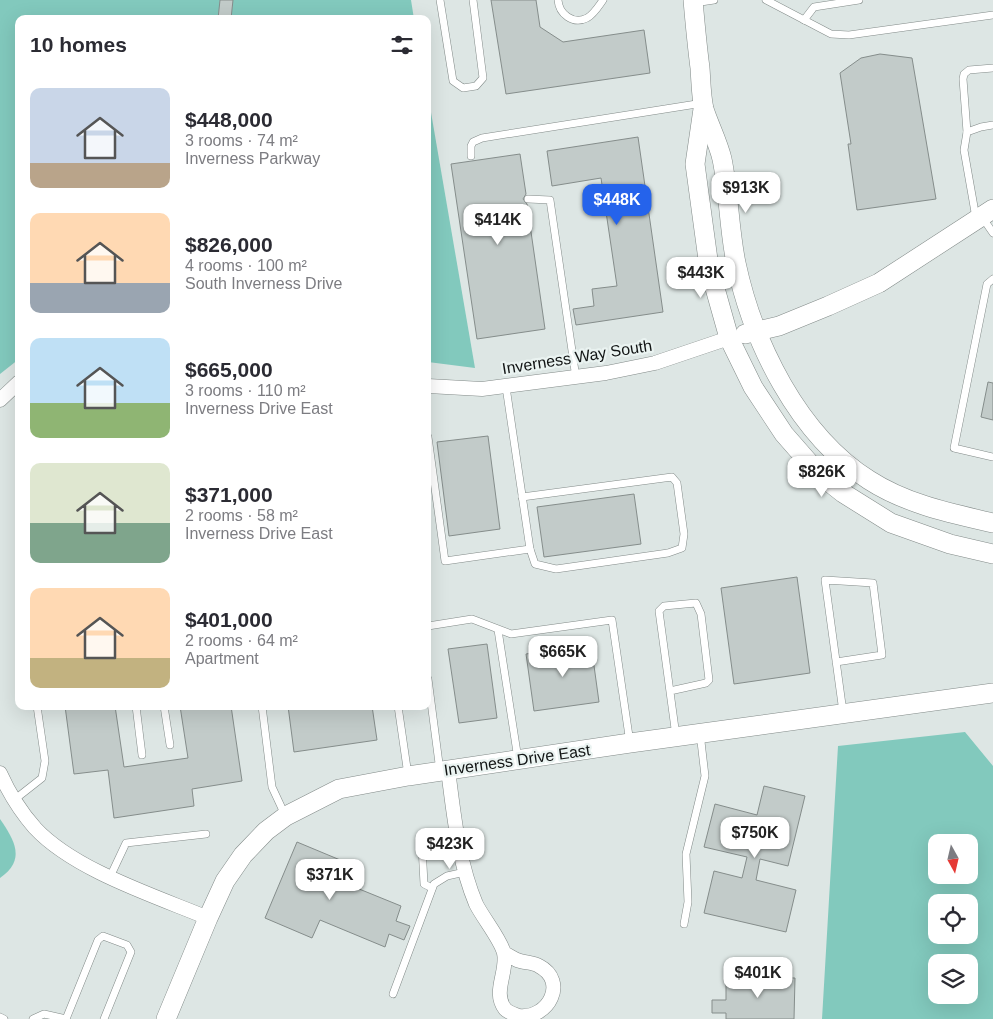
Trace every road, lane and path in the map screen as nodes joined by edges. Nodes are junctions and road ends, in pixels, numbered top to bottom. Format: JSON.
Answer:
{"nodes":[{"id":1,"x":440,"y":0,"type":"edge"},
{"id":2,"x":473,"y":0,"type":"edge"},
{"id":3,"x":558,"y":0,"type":"edge"},
{"id":4,"x":603,"y":0,"type":"edge"},
{"id":5,"x":714,"y":0,"type":"edge"},
{"id":6,"x":766,"y":0,"type":"edge"},
{"id":7,"x":859,"y":0,"type":"edge"},
{"id":8,"x":693,"y":2,"type":"edge"},
{"id":9,"x":993,"y":15,"type":"edge"},
{"id":10,"x":804,"y":20,"type":"junction"},
{"id":11,"x":993,"y":68,"type":"edge"},
{"id":12,"x":703,"y":105,"type":"junction"},
{"id":13,"x":993,"y":125,"type":"edge"},
{"id":14,"x":967,"y":132,"type":"junction"},
{"id":15,"x":471,"y":156,"type":"dead end"},
{"id":16,"x":528,"y":199,"type":"dead end"},
{"id":17,"x":984,"y":215,"type":"edge"},
{"id":18,"x":993,"y":233,"type":"edge"},
{"id":19,"x":993,"y":279,"type":"edge"},
{"id":20,"x":756,"y":332,"type":"junction"},
{"id":21,"x":729,"y":338,"type":"junction"},
{"id":22,"x":576,"y":378,"type":"junction"},
{"id":23,"x":15,"y":386,"type":"edge"},
{"id":24,"x":431,"y":386,"type":"edge"},
{"id":25,"x":506,"y":387,"type":"junction"},
{"id":26,"x":0,"y":400,"type":"edge"},
{"id":27,"x":993,"y":457,"type":"edge"},
{"id":28,"x":431,"y":459,"type":"edge"},
{"id":29,"x":522,"y":497,"type":"junction"},
{"id":30,"x":993,"y":523,"type":"edge"},
{"id":31,"x":530,"y":549,"type":"junction"},
{"id":32,"x":993,"y":554,"type":"edge"},
{"id":33,"x":431,"y":626,"type":"edge"},
{"id":34,"x":498,"y":630,"type":"junction"},
{"id":35,"x":836,"y":662,"type":"junction"},
{"id":36,"x":670,"y":691,"type":"junction"},
{"id":37,"x":993,"y":693,"type":"edge"},
{"id":38,"x":431,"y":696,"type":"edge"},
{"id":39,"x":38,"y":710,"type":"edge"},
{"id":40,"x":136,"y":710,"type":"edge"},
{"id":41,"x":165,"y":710,"type":"edge"},
{"id":42,"x":262,"y":710,"type":"edge"},
{"id":43,"x":399,"y":710,"type":"edge"},
{"id":44,"x":843,"y":713,"type":"junction"},
{"id":45,"x":700,"y":733,"type":"junction"},
{"id":46,"x":676,"y":736,"type":"junction"},
{"id":47,"x":630,"y":743,"type":"junction"},
{"id":48,"x":170,"y":745,"type":"dead end"},
{"id":49,"x":142,"y":756,"type":"dead end"},
{"id":50,"x":518,"y":760,"type":"junction"},
{"id":51,"x":444,"y":771,"type":"junction"},
{"id":52,"x":0,"y":773,"type":"edge"},
{"id":53,"x":408,"y":776,"type":"junction"},
{"id":54,"x":14,"y":800,"type":"junction"},
{"id":55,"x":286,"y":816,"type":"junction"},
{"id":56,"x":206,"y":834,"type":"dead end"},
{"id":57,"x":422,"y":846,"type":"dead end"},
{"id":58,"x":465,"y":872,"type":"junction"},
{"id":59,"x":110,"y":877,"type":"junction"},
{"id":60,"x":432,"y":888,"type":"junction"},
{"id":61,"x":208,"y":918,"type":"junction"},
{"id":62,"x":684,"y":924,"type":"dead end"},
{"id":63,"x":504,"y":953,"type":"junction"},
{"id":64,"x":393,"y":994,"type":"dead end"},
{"id":65,"x":0,"y":1017,"type":"edge"},
{"id":66,"x":4,"y":1019,"type":"edge"},
{"id":67,"x":33,"y":1019,"type":"edge"},
{"id":68,"x":66,"y":1019,"type":"edge"},
{"id":69,"x":104,"y":1019,"type":"edge"},
{"id":70,"x":166,"y":1019,"type":"edge"}],
"edges":[{"from":1,"to":2,"type":"lane"},
{"from":3,"to":4,"type":"lane"},
{"from":5,"to":8,"type":"lane"},
{"from":6,"to":10,"type":"lane"},
{"from":7,"to":10,"type":"lane"},
{"from":8,"to":12,"type":"main road"},
{"from":9,"to":10,"type":"lane"},
{"from":11,"to":14,"type":"lane"},
{"from":12,"to":15,"type":"lane"},
{"from":12,"to":20,"type":"main road"},
{"from":12,"to":21,"type":"main road"},
{"from":13,"to":14,"type":"lane"},
{"from":14,"to":17,"type":"lane"},
{"from":16,"to":22,"type":"lane"},
{"from":17,"to":18,"type":"lane"},
{"from":17,"to":20,"type":"main road"},
{"from":19,"to":27,"type":"lane"},
{"from":20,"to":21,"type":"main road"},
{"from":20,"to":30,"type":"main road"},
{"from":21,"to":22,"type":"street","name":"Inverness Way South"},
{"from":21,"to":32,"type":"main road"},
{"from":22,"to":25,"type":"street","name":"Inverness Way South"},
{"from":23,"to":26,"type":"street"},
{"from":24,"to":25,"type":"street","name":"Inverness Way South"},
{"from":25,"to":29,"type":"lane"},
{"from":28,"to":31,"type":"lane"},
{"from":29,"to":31,"type":"lane"},
{"from":29,"to":31,"type":"lane"},
{"from":33,"to":34,"type":"lane"},
{"from":34,"to":47,"type":"lane"},
{"from":34,"to":50,"type":"lane"},
{"from":35,"to":35,"type":"lane"},
{"from":35,"to":44,"type":"lane"},
{"from":36,"to":36,"type":"lane"},
{"from":36,"to":46,"type":"lane"},
{"from":37,"to":44,"type":"main road","name":"Inverness Drive East"},
{"from":38,"to":51,"type":"lane"},
{"from":39,"to":54,"type":"lane"},
{"from":40,"to":49,"type":"lane"},
{"from":41,"to":48,"type":"lane"},
{"from":42,"to":55,"type":"lane"},
{"from":43,"to":53,"type":"lane"},
{"from":44,"to":45,"type":"main road","name":"Inverness Drive East"},
{"from":45,"to":46,"type":"main road","name":"Inverness Drive East"},
{"from":45,"to":62,"type":"lane"},
{"from":46,"to":47,"type":"main road","name":"Inverness Drive East"},
{"from":47,"to":50,"type":"main road","name":"Inverness Drive East"},
{"from":50,"to":51,"type":"main road","name":"Inverness Drive East"},
{"from":51,"to":53,"type":"main road","name":"Inverness Drive East"},
{"from":51,"to":58,"type":"street"},
{"from":52,"to":54,"type":"street"},
{"from":53,"to":55,"type":"main road","name":"Inverness Drive East"},
{"from":54,"to":59,"type":"street"},
{"from":55,"to":61,"type":"main road","name":"Inverness Drive East"},
{"from":56,"to":59,"type":"lane"},
{"from":57,"to":60,"type":"lane"},
{"from":58,"to":60,"type":"lane"},
{"from":58,"to":63,"type":"street"},
{"from":59,"to":61,"type":"street"},
{"from":60,"to":64,"type":"lane"},
{"from":61,"to":70,"type":"main road","name":"Inverness Drive East"},
{"from":63,"to":63,"type":"street"},
{"from":65,"to":66,"type":"lane"},
{"from":67,"to":68,"type":"lane"},
{"from":68,"to":69,"type":"lane"}]}
